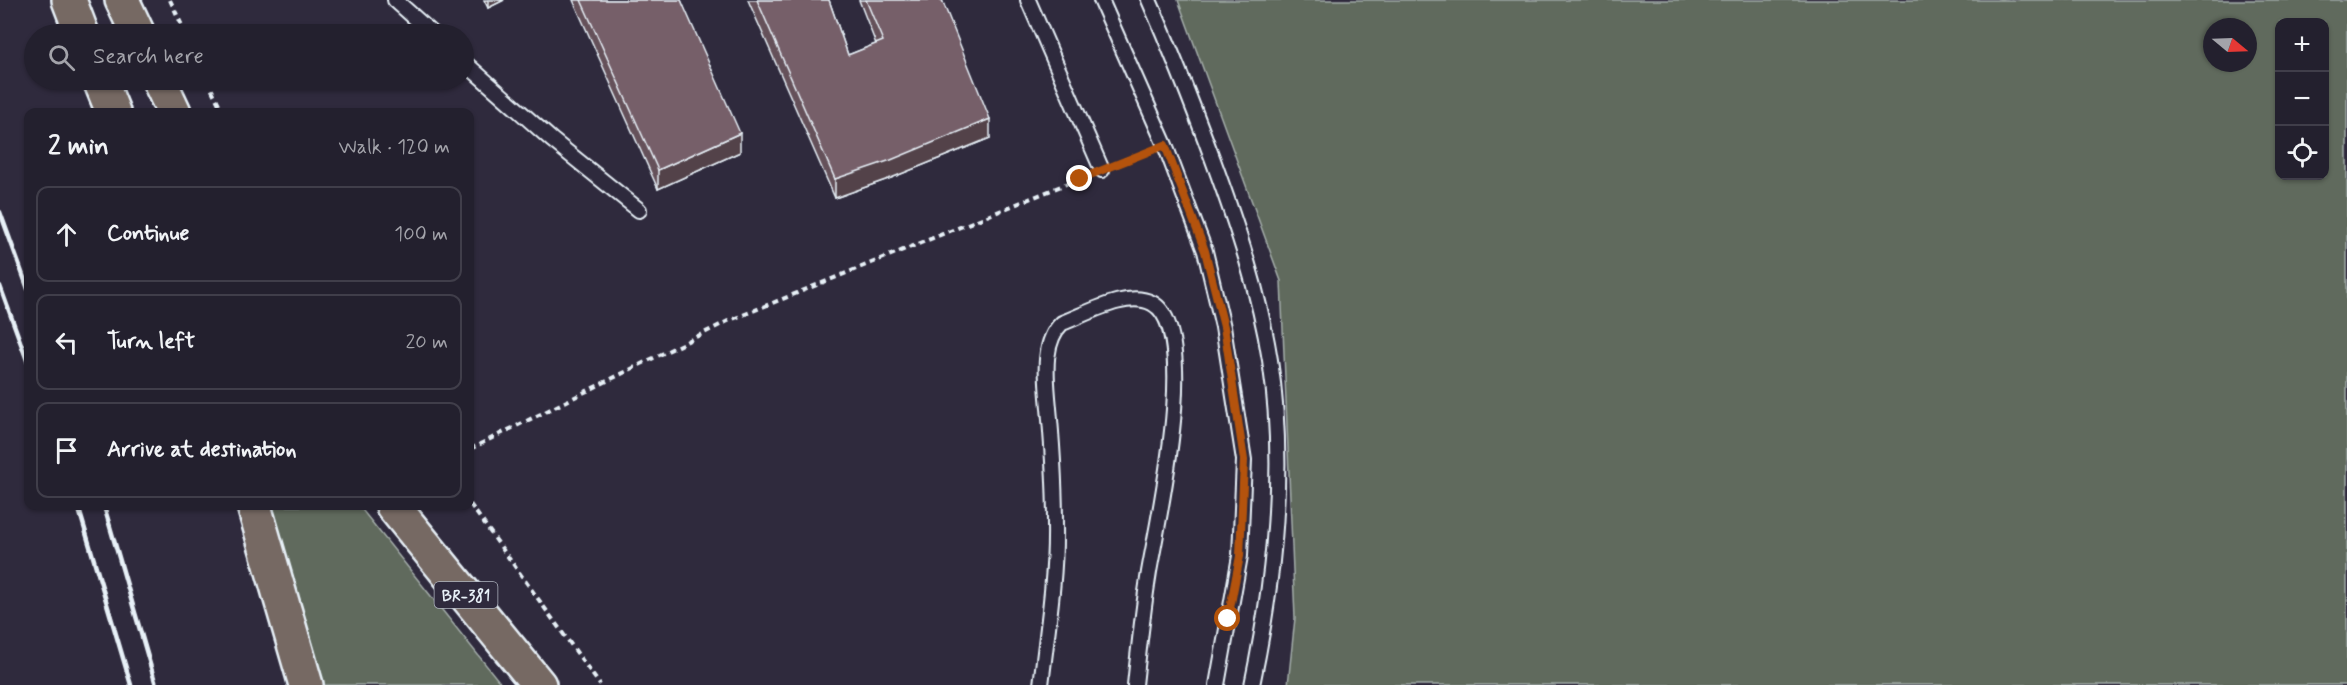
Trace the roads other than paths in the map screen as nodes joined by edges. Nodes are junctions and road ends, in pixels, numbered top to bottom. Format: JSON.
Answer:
{"nodes":[{"id":1,"x":69,"y":0,"type":"edge"},
{"id":2,"x":122,"y":0,"type":"edge"},
{"id":3,"x":395,"y":0,"type":"edge"},
{"id":4,"x":1028,"y":0,"type":"edge"},
{"id":5,"x":1101,"y":0,"type":"edge"},
{"id":6,"x":1149,"y":0,"type":"edge"},
{"id":7,"x":78,"y":24,"type":"edge"},
{"id":8,"x":133,"y":24,"type":"edge"},
{"id":9,"x":422,"y":24,"type":"edge"},
{"id":10,"x":474,"y":71,"type":"edge"},
{"id":11,"x":104,"y":90,"type":"edge"},
{"id":12,"x":164,"y":90,"type":"edge"},
{"id":13,"x":111,"y":108,"type":"edge"},
{"id":14,"x":172,"y":108,"type":"edge"},
{"id":15,"x":1102,"y":170,"type":"road end"},
{"id":16,"x":639,"y":210,"type":"dead end"},
{"id":17,"x":255,"y":510,"type":"edge"},
{"id":18,"x":396,"y":510,"type":"edge"},
{"id":19,"x":306,"y":685,"type":"edge"},
{"id":20,"x":539,"y":685,"type":"edge"},
{"id":21,"x":1041,"y":685,"type":"edge"},
{"id":22,"x":1135,"y":685,"type":"edge"},
{"id":23,"x":1217,"y":685,"type":"edge"},
{"id":24,"x":1252,"y":685,"type":"edge"}],
"edges":[{"from":1,"to":7,"type":"highway"},
{"from":2,"to":8,"type":"highway"},
{"from":3,"to":9,"type":"lane"},
{"from":4,"to":15,"type":"lane"},
{"from":5,"to":23,"type":"lane"},
{"from":6,"to":24,"type":"lane"},
{"from":10,"to":16,"type":"lane"},
{"from":11,"to":13,"type":"highway"},
{"from":12,"to":14,"type":"highway"},
{"from":17,"to":19,"type":"highway"},
{"from":18,"to":20,"type":"highway","number":"BR-381"},
{"from":21,"to":22,"type":"lane"}]}
